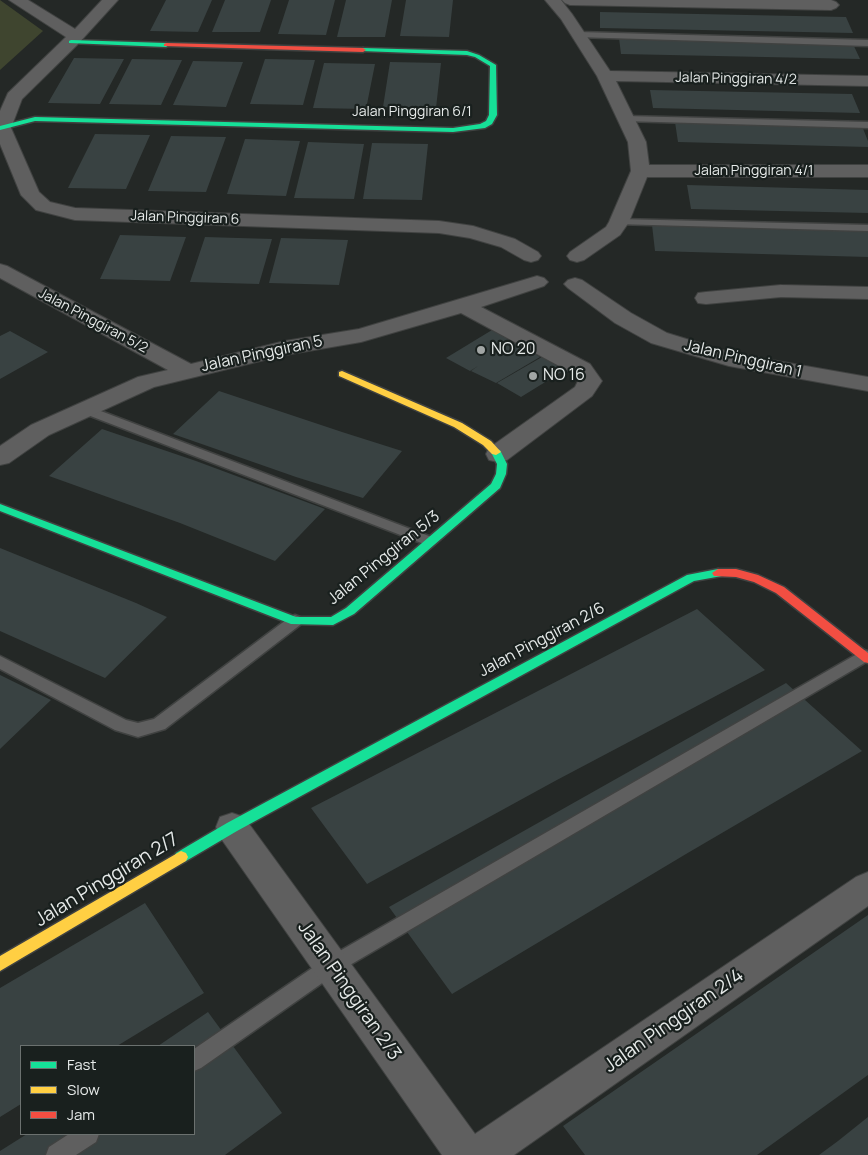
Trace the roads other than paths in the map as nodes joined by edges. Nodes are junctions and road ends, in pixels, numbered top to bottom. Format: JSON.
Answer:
{"nodes":[{"id":1,"x":16,"y":0,"type":"edge"},
{"id":2,"x":110,"y":0,"type":"edge"},
{"id":3,"x":552,"y":0,"type":"edge"},
{"id":4,"x":831,"y":5,"type":"dead end"},
{"id":5,"x":569,"y":6,"type":"edge"},
{"id":6,"x":579,"y":35,"type":"junction"},
{"id":7,"x":73,"y":39,"type":"junction"},
{"id":8,"x":868,"y":43,"type":"edge"},
{"id":9,"x":604,"y":76,"type":"junction"},
{"id":10,"x":868,"y":82,"type":"edge"},
{"id":11,"x":626,"y":119,"type":"junction"},
{"id":12,"x":868,"y":125,"type":"edge"},
{"id":13,"x":2,"y":128,"type":"junction"},
{"id":14,"x":640,"y":171,"type":"junction"},
{"id":15,"x":868,"y":171,"type":"edge"},
{"id":16,"x":620,"y":222,"type":"junction"},
{"id":17,"x":868,"y":228,"type":"edge"},
{"id":18,"x":554,"y":254,"type":"junction"},
{"id":19,"x":0,"y":270,"type":"edge"},
{"id":20,"x":536,"y":282,"type":"junction"},
{"id":21,"x":575,"y":284,"type":"junction"},
{"id":22,"x":868,"y":293,"type":"edge"},
{"id":23,"x":706,"y":298,"type":"dead end"},
{"id":24,"x":464,"y":306,"type":"junction"},
{"id":25,"x":187,"y":371,"type":"junction"},
{"id":26,"x":342,"y":374,"type":"dead end"},
{"id":27,"x":868,"y":384,"type":"edge"},
{"id":28,"x":85,"y":409,"type":"junction"},
{"id":29,"x":498,"y":454,"type":"junction"},
{"id":30,"x":0,"y":456,"type":"edge"},
{"id":31,"x":0,"y":508,"type":"edge"},
{"id":32,"x":430,"y":541,"type":"junction"},
{"id":33,"x":295,"y":621,"type":"junction"},
{"id":34,"x":866,"y":658,"type":"edge"},
{"id":35,"x":0,"y":662,"type":"edge"},
{"id":36,"x":232,"y":827,"type":"junction"},
{"id":37,"x":868,"y":887,"type":"edge"},
{"id":38,"x":0,"y":964,"type":"edge"},
{"id":39,"x":331,"y":966,"type":"junction"},
{"id":40,"x":195,"y":1060,"type":"edge"},
{"id":41,"x":87,"y":1135,"type":"edge"},
{"id":42,"x":57,"y":1155,"type":"edge"},
{"id":43,"x":466,"y":1155,"type":"edge"},
{"id":44,"x":480,"y":1155,"type":"edge"}],
"edges":[{"from":1,"to":7,"type":"street"},
{"from":2,"to":7,"type":"street"},
{"from":3,"to":5,"type":"street"},
{"from":4,"to":5,"type":"street"},
{"from":5,"to":6,"type":"street"},
{"from":6,"to":8,"type":"lane"},
{"from":6,"to":9,"type":"street"},
{"from":7,"to":13,"type":"street"},
{"from":7,"to":13,"type":"street","name":"Jalan Pinggiran 6/1"},
{"from":9,"to":10,"type":"street","name":"Jalan Pinggiran 4/2"},
{"from":9,"to":11,"type":"street"},
{"from":11,"to":12,"type":"lane"},
{"from":11,"to":14,"type":"street"},
{"from":13,"to":18,"type":"street","name":"Jalan Pinggiran 6"},
{"from":14,"to":15,"type":"street","name":"Jalan Pinggiran 4/1"},
{"from":14,"to":16,"type":"street"},
{"from":16,"to":17,"type":"lane"},
{"from":16,"to":18,"type":"street"},
{"from":18,"to":20,"type":"street"},
{"from":18,"to":21,"type":"street"},
{"from":19,"to":25,"type":"street","name":"Jalan Pinggiran 5/2"},
{"from":20,"to":21,"type":"street"},
{"from":20,"to":24,"type":"street","name":"Jalan Pinggiran 5"},
{"from":21,"to":27,"type":"street","name":"Jalan Pinggiran 1"},
{"from":22,"to":23,"type":"street"},
{"from":24,"to":25,"type":"street","name":"Jalan Pinggiran 5"},
{"from":24,"to":29,"type":"street"},
{"from":25,"to":28,"type":"street","name":"Jalan Pinggiran 5"},
{"from":26,"to":29,"type":"street"},
{"from":28,"to":30,"type":"street","name":"Jalan Pinggiran 5"},
{"from":28,"to":32,"type":"lane"},
{"from":29,"to":32,"type":"street","name":"Jalan Pinggiran 5/3"},
{"from":31,"to":33,"type":"street","name":"Jalan Pinggiran 5/3"},
{"from":32,"to":33,"type":"street","name":"Jalan Pinggiran 5/3"},
{"from":33,"to":35,"type":"lane"},
{"from":34,"to":36,"type":"street","name":"Jalan Pinggiran 2/6"},
{"from":34,"to":39,"type":"lane"},
{"from":36,"to":38,"type":"street","name":"Jalan Pinggiran 2/7"},
{"from":36,"to":39,"type":"street","name":"Jalan Pinggiran 2/3"},
{"from":37,"to":44,"type":"street","name":"Jalan Pinggiran 2/4"},
{"from":39,"to":40,"type":"lane"},
{"from":39,"to":43,"type":"street","name":"Jalan Pinggiran 2/3"},
{"from":41,"to":42,"type":"lane"}]}
